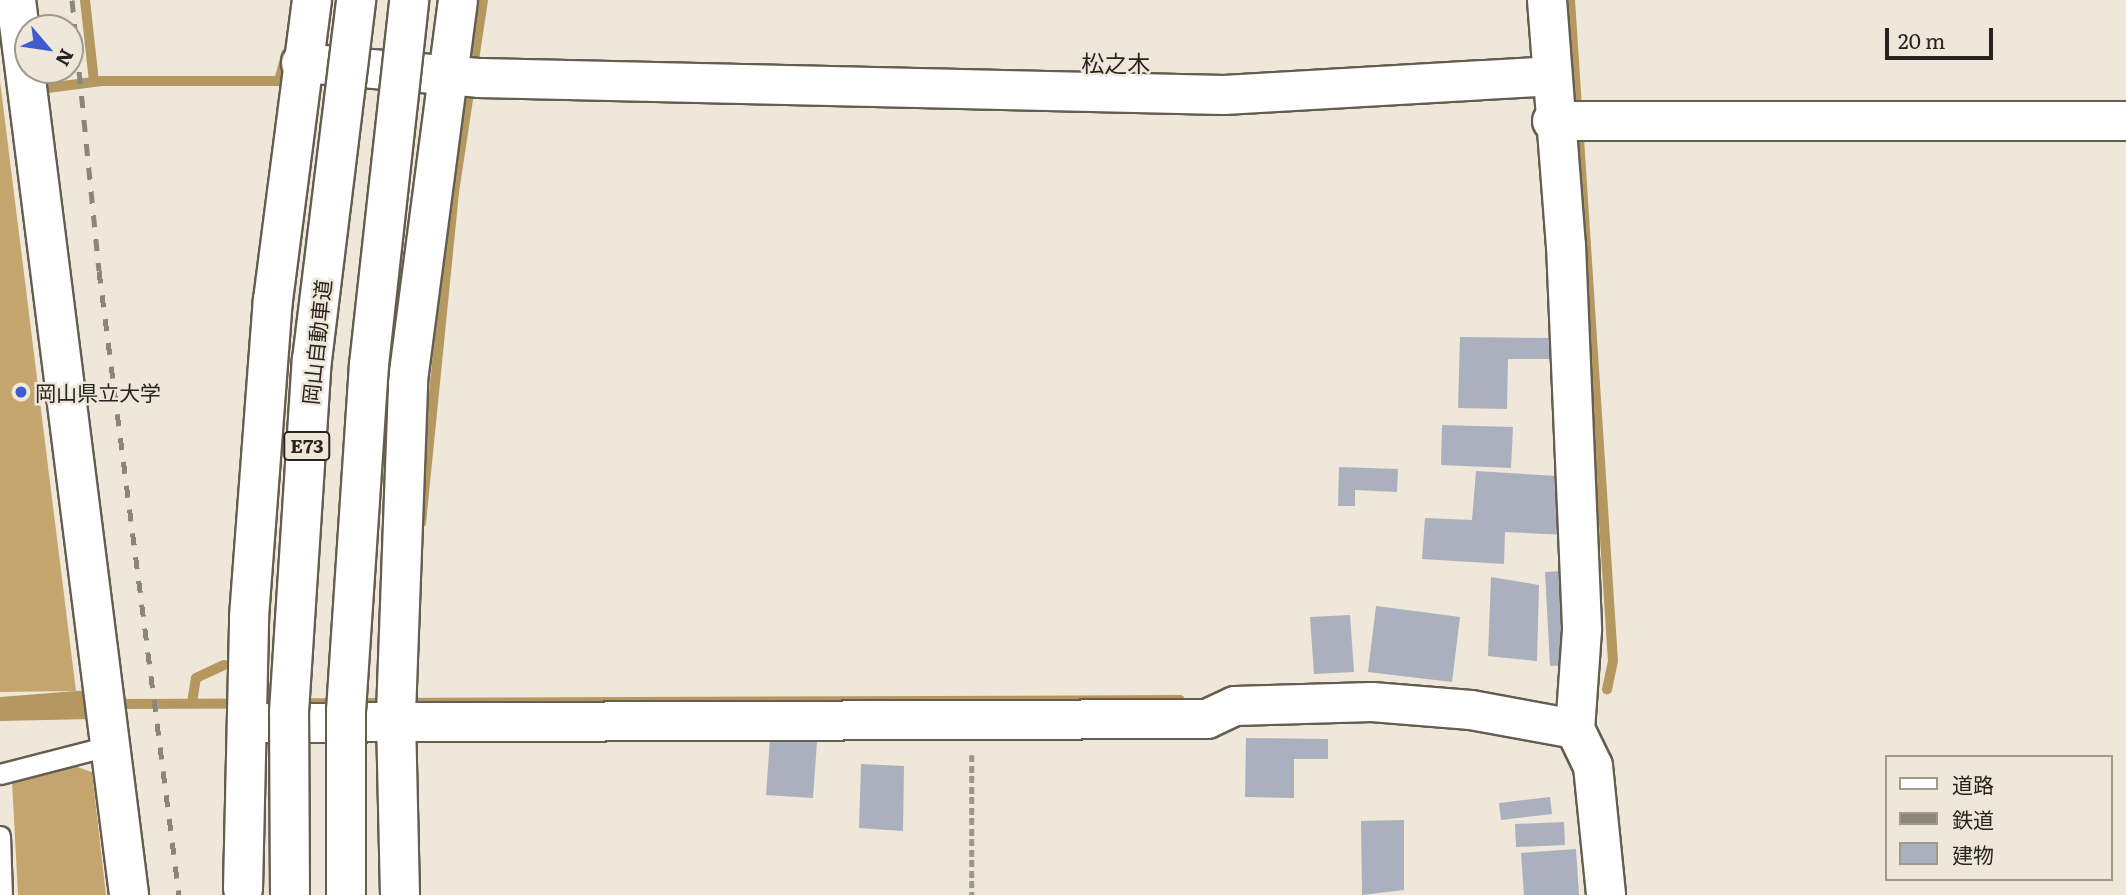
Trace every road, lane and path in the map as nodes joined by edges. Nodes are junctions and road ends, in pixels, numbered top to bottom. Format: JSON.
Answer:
{"nodes":[{"id":1,"x":16,"y":0,"type":"edge"},
{"id":2,"x":312,"y":0,"type":"edge"},
{"id":3,"x":356,"y":0,"type":"edge"},
{"id":4,"x":409,"y":0,"type":"edge"},
{"id":5,"x":458,"y":0,"type":"edge"},
{"id":6,"x":1547,"y":0,"type":"edge"},
{"id":7,"x":301,"y":63,"type":"junction"},
{"id":8,"x":462,"y":75,"type":"junction"},
{"id":9,"x":1550,"y":76,"type":"junction"},
{"id":10,"x":1552,"y":121,"type":"junction"},
{"id":11,"x":2126,"y":121,"type":"edge"},
{"id":12,"x":396,"y":705,"type":"junction"},
{"id":13,"x":247,"y":719,"type":"junction"},
{"id":14,"x":972,"y":722,"type":"junction"},
{"id":15,"x":1576,"y":729,"type":"junction"},
{"id":16,"x":99,"y":744,"type":"junction"},
{"id":17,"x":0,"y":774,"type":"edge"},
{"id":18,"x":0,"y":836,"type":"edge"},
{"id":19,"x":243,"y":889,"type":"dead end"},
{"id":20,"x":2,"y":895,"type":"edge"},
{"id":21,"x":129,"y":895,"type":"edge"},
{"id":22,"x":290,"y":895,"type":"edge"},
{"id":23,"x":346,"y":895,"type":"edge"},
{"id":24,"x":400,"y":895,"type":"edge"},
{"id":25,"x":972,"y":895,"type":"edge"},
{"id":26,"x":1606,"y":895,"type":"edge"}],
"edges":[{"from":1,"to":16,"type":"main road"},
{"from":2,"to":7,"type":"main road"},
{"from":3,"to":22,"type":"main road","name":"岡山自動車道","number":"E73","bridge":true},
{"from":4,"to":23,"type":"main road","number":"E73","bridge":true},
{"from":5,"to":8,"type":"main road"},
{"from":6,"to":9,"type":"main road"},
{"from":7,"to":8,"type":"main road"},
{"from":7,"to":13,"type":"main road"},
{"from":8,"to":9,"type":"main road"},
{"from":8,"to":12,"type":"main road"},
{"from":9,"to":10,"type":"main road"},
{"from":10,"to":11,"type":"main road"},
{"from":10,"to":15,"type":"main road"},
{"from":12,"to":13,"type":"main road"},
{"from":12,"to":14,"type":"main road"},
{"from":12,"to":24,"type":"main road"},
{"from":13,"to":19,"type":"main road"},
{"from":14,"to":15,"type":"main road"},
{"from":14,"to":25,"type":"path"},
{"from":15,"to":26,"type":"main road"},
{"from":16,"to":17,"type":"lane"},
{"from":16,"to":21,"type":"main road"},
{"from":18,"to":20,"type":"lane"}]}
